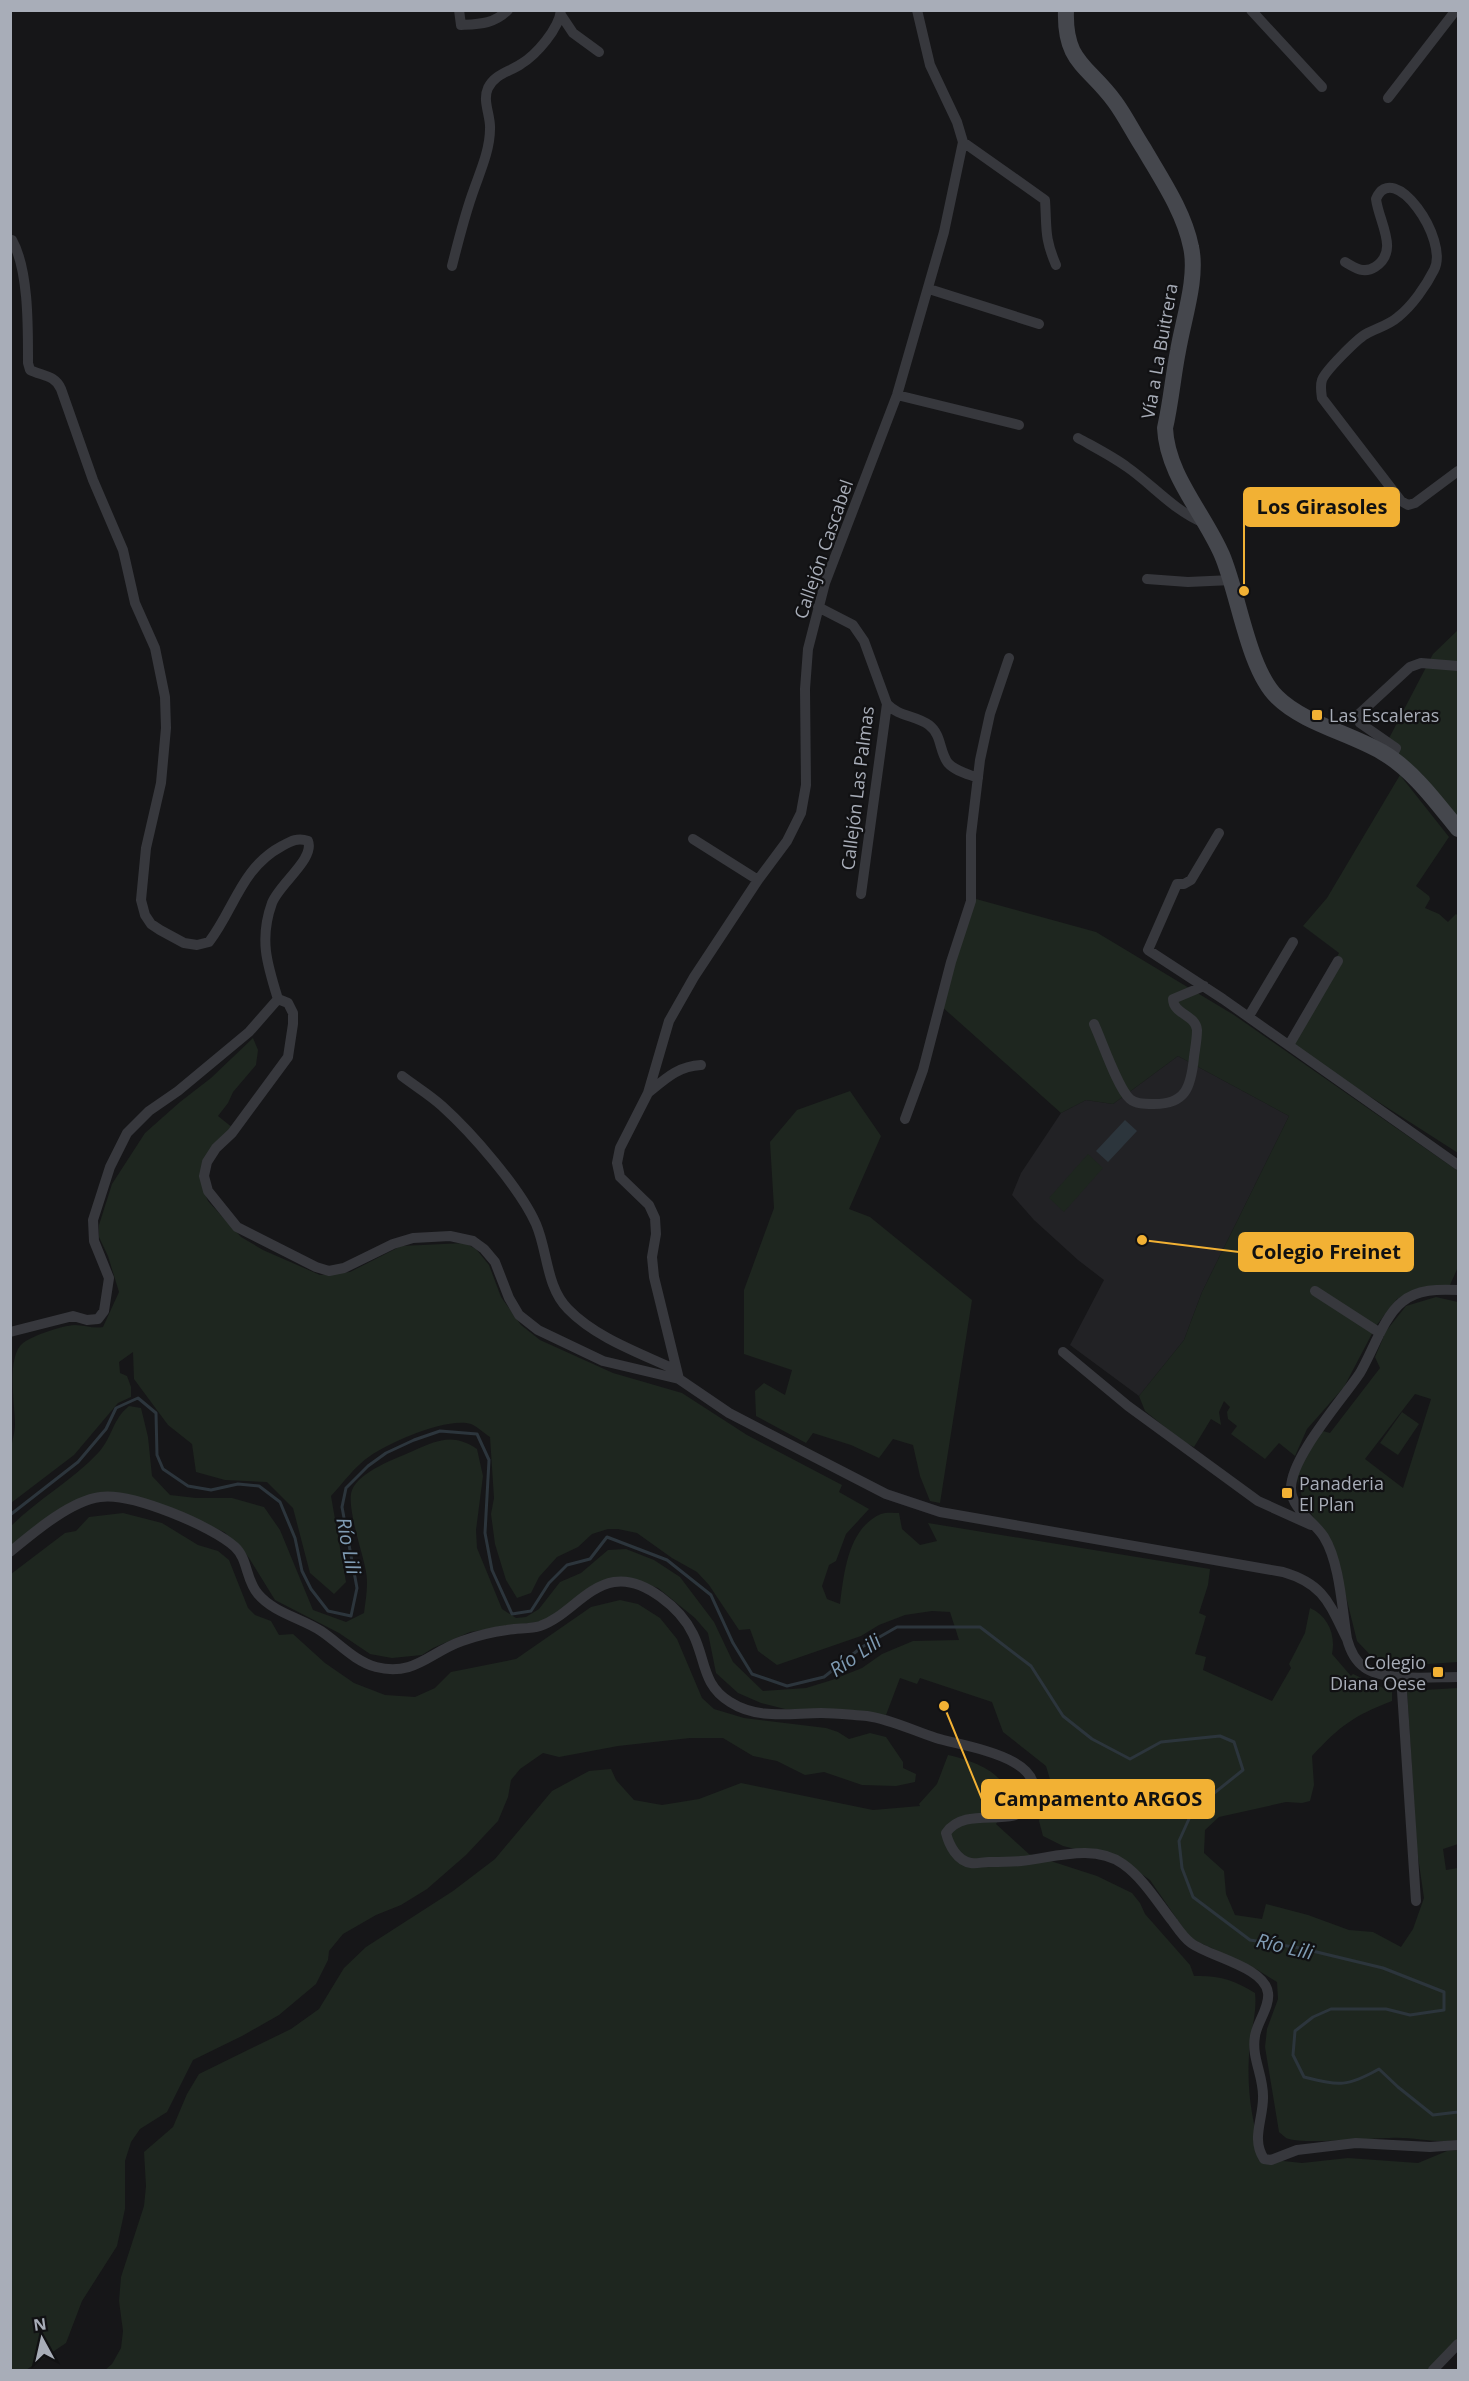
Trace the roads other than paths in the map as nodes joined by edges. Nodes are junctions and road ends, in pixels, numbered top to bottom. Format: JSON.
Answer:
{"nodes":[{"id":1,"x":459,"y":10,"type":"edge"},
{"id":2,"x":508,"y":10,"type":"edge"},
{"id":3,"x":917,"y":10,"type":"edge"},
{"id":4,"x":1066,"y":10,"type":"edge"},
{"id":5,"x":1251,"y":10,"type":"edge"},
{"id":6,"x":1456,"y":10,"type":"edge"},
{"id":7,"x":561,"y":13,"type":"edge"},
{"id":8,"x":599,"y":52,"type":"dead end"},
{"id":9,"x":1323,"y":87,"type":"dead end"},
{"id":10,"x":1388,"y":98,"type":"dead end"},
{"id":11,"x":963,"y":142,"type":"junction"},
{"id":12,"x":12,"y":240,"type":"dead end"},
{"id":13,"x":1345,"y":262,"type":"dead end"},
{"id":14,"x":1056,"y":265,"type":"dead end"},
{"id":15,"x":452,"y":266,"type":"dead end"},
{"id":16,"x":929,"y":289,"type":"junction"},
{"id":17,"x":1039,"y":324,"type":"dead end"},
{"id":18,"x":897,"y":395,"type":"junction"},
{"id":19,"x":1019,"y":424,"type":"dead end"},
{"id":20,"x":1077,"y":438,"type":"dead end"},
{"id":21,"x":1458,"y":471,"type":"edge"},
{"id":22,"x":1208,"y":525,"type":"junction"},
{"id":23,"x":1147,"y":579,"type":"dead end"},
{"id":24,"x":1232,"y":580,"type":"junction"},
{"id":25,"x":818,"y":607,"type":"junction"},
{"id":26,"x":1009,"y":658,"type":"dead end"},
{"id":27,"x":1458,"y":666,"type":"edge"},
{"id":28,"x":887,"y":704,"type":"junction"},
{"id":29,"x":1391,"y":758,"type":"junction"},
{"id":30,"x":978,"y":778,"type":"junction"},
{"id":31,"x":1458,"y":829,"type":"edge"},
{"id":32,"x":1219,"y":833,"type":"dead end"},
{"id":33,"x":693,"y":839,"type":"dead end"},
{"id":34,"x":758,"y":880,"type":"junction"},
{"id":35,"x":861,"y":894,"type":"dead end"},
{"id":36,"x":1293,"y":942,"type":"dead end"},
{"id":37,"x":1338,"y":961,"type":"dead end"},
{"id":38,"x":1204,"y":986,"type":"junction"},
{"id":39,"x":278,"y":999,"type":"junction"},
{"id":40,"x":1249,"y":1016,"type":"junction"},
{"id":41,"x":1094,"y":1024,"type":"dead end"},
{"id":42,"x":1289,"y":1045,"type":"junction"},
{"id":43,"x":701,"y":1065,"type":"dead end"},
{"id":44,"x":402,"y":1076,"type":"dead end"},
{"id":45,"x":648,"y":1093,"type":"junction"},
{"id":46,"x":905,"y":1119,"type":"dead end"},
{"id":47,"x":1458,"y":1165,"type":"edge"},
{"id":48,"x":1458,"y":1290,"type":"edge"},
{"id":49,"x":1315,"y":1291,"type":"dead end"},
{"id":50,"x":10,"y":1332,"type":"edge"},
{"id":51,"x":1380,"y":1333,"type":"junction"},
{"id":52,"x":1063,"y":1352,"type":"dead end"},
{"id":53,"x":677,"y":1374,"type":"junction"},
{"id":54,"x":1314,"y":1526,"type":"junction"},
{"id":55,"x":10,"y":1552,"type":"edge"},
{"id":56,"x":1347,"y":1639,"type":"junction"},
{"id":57,"x":1401,"y":1676,"type":"junction"},
{"id":58,"x":1458,"y":1677,"type":"edge"},
{"id":59,"x":1416,"y":1901,"type":"dead end"},
{"id":60,"x":1458,"y":2145,"type":"edge"},
{"id":61,"x":1458,"y":2344,"type":"edge"},
{"id":62,"x":1432,"y":2370,"type":"edge"}],
"edges":[{"from":1,"to":2,"type":"street"},
{"from":3,"to":11,"type":"street"},
{"from":4,"to":22,"type":"street","name":"Vía a La Buitrera"},
{"from":5,"to":9,"type":"street"},
{"from":6,"to":10,"type":"street"},
{"from":7,"to":8,"type":"street"},
{"from":7,"to":15,"type":"street"},
{"from":11,"to":14,"type":"street"},
{"from":11,"to":16,"type":"street","name":"Callejón Cascabel"},
{"from":12,"to":39,"type":"street"},
{"from":13,"to":21,"type":"street"},
{"from":16,"to":17,"type":"street"},
{"from":16,"to":18,"type":"street","name":"Callejón Cascabel"},
{"from":18,"to":19,"type":"street"},
{"from":18,"to":25,"type":"street","name":"Callejón Cascabel"},
{"from":20,"to":22,"type":"street"},
{"from":22,"to":24,"type":"street","name":"Vía a La Buitrera"},
{"from":23,"to":24,"type":"street"},
{"from":24,"to":29,"type":"street","name":"Vía a La Buitrera"},
{"from":25,"to":28,"type":"street","name":"Callejón Las Palmas"},
{"from":25,"to":34,"type":"street","name":"Callejón Cascabel"},
{"from":26,"to":30,"type":"street"},
{"from":27,"to":29,"type":"street"},
{"from":28,"to":30,"type":"street"},
{"from":28,"to":35,"type":"street","name":"Callejón Las Palmas"},
{"from":29,"to":31,"type":"street","name":"Vía a La Buitrera"},
{"from":30,"to":46,"type":"street"},
{"from":32,"to":38,"type":"street"},
{"from":33,"to":34,"type":"street"},
{"from":34,"to":45,"type":"street","name":"Callejón Cascabel"},
{"from":36,"to":40,"type":"street"},
{"from":37,"to":42,"type":"street"},
{"from":38,"to":40,"type":"street"},
{"from":38,"to":41,"type":"street"},
{"from":39,"to":50,"type":"street"},
{"from":39,"to":53,"type":"street"},
{"from":40,"to":42,"type":"street"},
{"from":42,"to":47,"type":"street"},
{"from":43,"to":45,"type":"street"},
{"from":44,"to":53,"type":"street"},
{"from":45,"to":53,"type":"street","name":"Callejón Cascabel"},
{"from":48,"to":51,"type":"street"},
{"from":49,"to":51,"type":"street"},
{"from":51,"to":54,"type":"street"},
{"from":52,"to":54,"type":"street"},
{"from":53,"to":56,"type":"street"},
{"from":54,"to":56,"type":"street"},
{"from":55,"to":60,"type":"street"},
{"from":56,"to":57,"type":"street"},
{"from":57,"to":58,"type":"street"},
{"from":57,"to":59,"type":"street"},
{"from":61,"to":62,"type":"street"}]}
